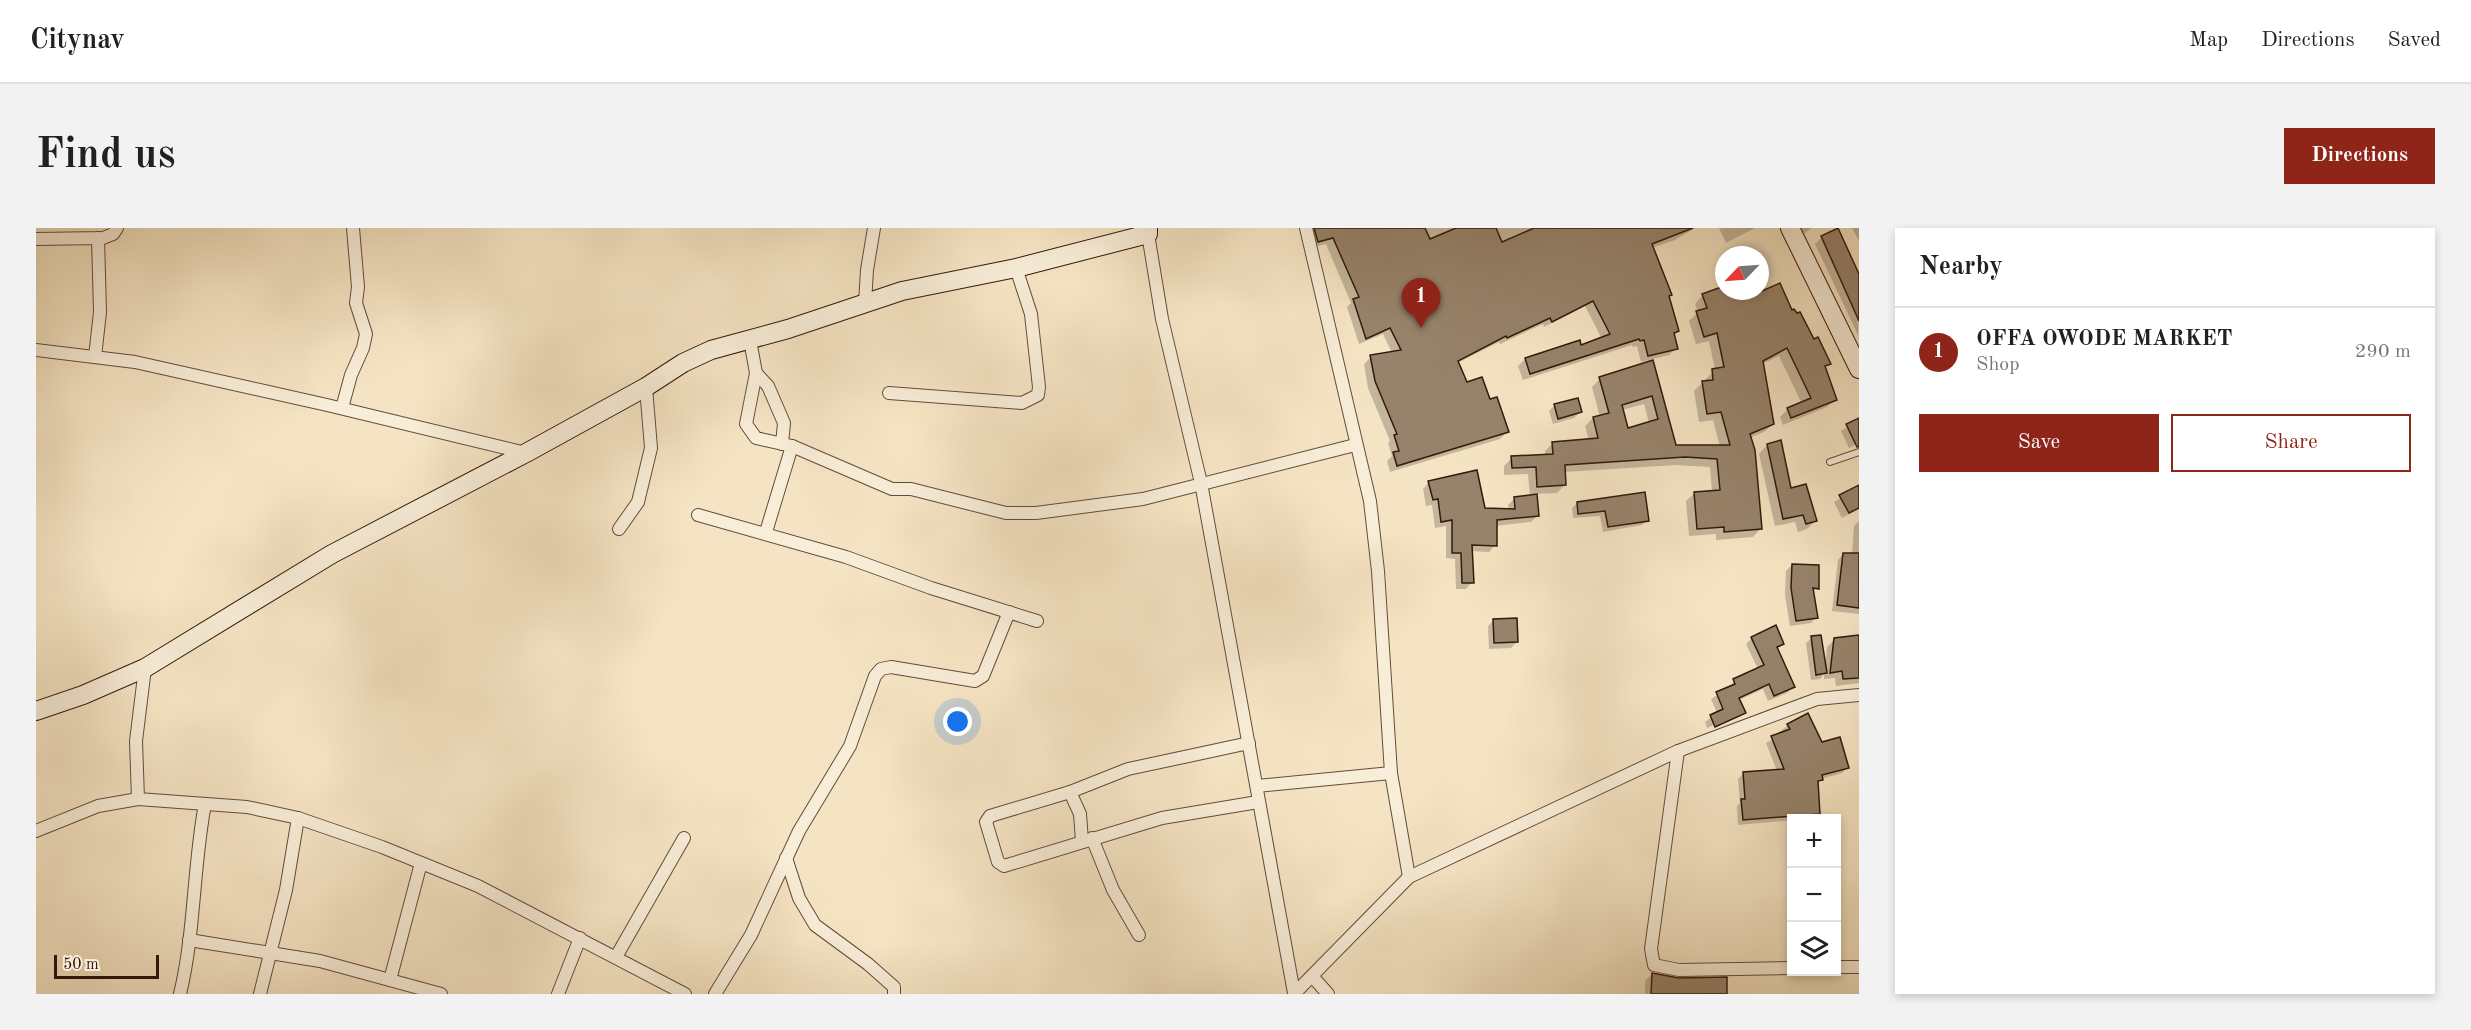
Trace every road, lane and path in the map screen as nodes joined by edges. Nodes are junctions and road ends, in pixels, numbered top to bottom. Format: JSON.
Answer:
{"nodes":[{"id":1,"x":117,"y":228,"type":"edge"},
{"id":2,"x":353,"y":228,"type":"edge"},
{"id":3,"x":874,"y":228,"type":"edge"},
{"id":4,"x":1306,"y":228,"type":"edge"},
{"id":5,"x":1790,"y":228,"type":"edge"},
{"id":6,"x":1148,"y":231,"type":"edge"},
{"id":7,"x":98,"y":238,"type":"junction"},
{"id":8,"x":36,"y":239,"type":"edge"},
{"id":9,"x":1016,"y":268,"type":"junction"},
{"id":10,"x":865,"y":303,"type":"junction"},
{"id":11,"x":750,"y":340,"type":"junction"},
{"id":12,"x":36,"y":350,"type":"edge"},
{"id":13,"x":95,"y":357,"type":"junction"},
{"id":14,"x":1859,"y":369,"type":"edge"},
{"id":15,"x":756,"y":373,"type":"junction"},
{"id":16,"x":646,"y":387,"type":"junction"},
{"id":17,"x":889,"y":393,"type":"dead end"},
{"id":18,"x":342,"y":408,"type":"junction"},
{"id":19,"x":787,"y":445,"type":"junction"},
{"id":20,"x":1355,"y":445,"type":"junction"},
{"id":21,"x":1859,"y":452,"type":"edge"},
{"id":22,"x":526,"y":453,"type":"junction"},
{"id":23,"x":1830,"y":462,"type":"dead end"},
{"id":24,"x":1202,"y":483,"type":"junction"},
{"id":25,"x":698,"y":515,"type":"dead end"},
{"id":26,"x":619,"y":530,"type":"dead end"},
{"id":27,"x":766,"y":532,"type":"junction"},
{"id":28,"x":1009,"y":612,"type":"junction"},
{"id":29,"x":1037,"y":621,"type":"dead end"},
{"id":30,"x":145,"y":668,"type":"junction"},
{"id":31,"x":1859,"y":695,"type":"edge"},
{"id":32,"x":36,"y":711,"type":"edge"},
{"id":33,"x":1249,"y":743,"type":"junction"},
{"id":34,"x":1678,"y":751,"type":"junction"},
{"id":35,"x":1391,"y":773,"type":"junction"},
{"id":36,"x":1257,"y":786,"type":"junction"},
{"id":37,"x":1070,"y":792,"type":"junction"},
{"id":38,"x":138,"y":799,"type":"junction"},
{"id":39,"x":1258,"y":802,"type":"junction"},
{"id":40,"x":205,"y":804,"type":"junction"},
{"id":41,"x":298,"y":818,"type":"junction"},
{"id":42,"x":36,"y":831,"type":"edge"},
{"id":43,"x":684,"y":838,"type":"dead end"},
{"id":44,"x":1087,"y":839,"type":"junction"},
{"id":45,"x":786,"y":858,"type":"junction"},
{"id":46,"x":421,"y":863,"type":"junction"},
{"id":47,"x":1409,"y":877,"type":"junction"},
{"id":48,"x":1139,"y":934,"type":"dead end"},
{"id":49,"x":580,"y":938,"type":"junction"},
{"id":50,"x":189,"y":940,"type":"junction"},
{"id":51,"x":270,"y":951,"type":"junction"},
{"id":52,"x":616,"y":957,"type":"junction"},
{"id":53,"x":1841,"y":967,"type":"edge"},
{"id":54,"x":1859,"y":967,"type":"edge"},
{"id":55,"x":1787,"y":968,"type":"edge"},
{"id":56,"x":1312,"y":975,"type":"junction"},
{"id":57,"x":390,"y":980,"type":"junction"},
{"id":58,"x":663,"y":989,"type":"edge"},
{"id":59,"x":180,"y":994,"type":"edge"},
{"id":60,"x":260,"y":994,"type":"edge"},
{"id":61,"x":441,"y":994,"type":"edge"},
{"id":62,"x":558,"y":994,"type":"edge"},
{"id":63,"x":684,"y":994,"type":"edge"},
{"id":64,"x":715,"y":994,"type":"edge"},
{"id":65,"x":894,"y":994,"type":"edge"},
{"id":66,"x":1294,"y":994,"type":"edge"},
{"id":67,"x":1328,"y":994,"type":"edge"}],
"edges":[{"from":1,"to":7,"type":"street"},
{"from":2,"to":18,"type":"street"},
{"from":3,"to":10,"type":"street"},
{"from":4,"to":20,"type":"street"},
{"from":5,"to":14,"type":"street"},
{"from":6,"to":9,"type":"street"},
{"from":6,"to":24,"type":"street"},
{"from":7,"to":8,"type":"street"},
{"from":7,"to":13,"type":"street"},
{"from":9,"to":10,"type":"street"},
{"from":9,"to":17,"type":"street"},
{"from":10,"to":11,"type":"street"},
{"from":11,"to":15,"type":"street"},
{"from":11,"to":16,"type":"street"},
{"from":12,"to":13,"type":"street"},
{"from":13,"to":18,"type":"street"},
{"from":15,"to":19,"type":"street"},
{"from":15,"to":19,"type":"street"},
{"from":16,"to":22,"type":"street"},
{"from":16,"to":26,"type":"street"},
{"from":18,"to":22,"type":"street"},
{"from":19,"to":24,"type":"street"},
{"from":19,"to":27,"type":"street"},
{"from":20,"to":24,"type":"street"},
{"from":20,"to":35,"type":"street"},
{"from":21,"to":23,"type":"lane"},
{"from":22,"to":30,"type":"street"},
{"from":24,"to":33,"type":"street"},
{"from":25,"to":27,"type":"street"},
{"from":27,"to":28,"type":"street"},
{"from":28,"to":29,"type":"street"},
{"from":28,"to":45,"type":"street"},
{"from":30,"to":32,"type":"street"},
{"from":30,"to":38,"type":"street"},
{"from":31,"to":34,"type":"street"},
{"from":33,"to":36,"type":"street"},
{"from":33,"to":37,"type":"street"},
{"from":34,"to":47,"type":"street"},
{"from":34,"to":55,"type":"street"},
{"from":35,"to":36,"type":"street"},
{"from":35,"to":47,"type":"street"},
{"from":36,"to":39,"type":"street"},
{"from":37,"to":44,"type":"street"},
{"from":37,"to":44,"type":"street"},
{"from":38,"to":40,"type":"street"},
{"from":38,"to":42,"type":"street"},
{"from":39,"to":44,"type":"street"},
{"from":39,"to":66,"type":"street"},
{"from":40,"to":41,"type":"street"},
{"from":40,"to":50,"type":"street"},
{"from":41,"to":46,"type":"street"},
{"from":41,"to":51,"type":"street"},
{"from":43,"to":52,"type":"street"},
{"from":44,"to":48,"type":"street"},
{"from":45,"to":64,"type":"street"},
{"from":45,"to":65,"type":"street"},
{"from":46,"to":49,"type":"street"},
{"from":46,"to":57,"type":"street"},
{"from":47,"to":56,"type":"street"},
{"from":49,"to":52,"type":"street"},
{"from":49,"to":62,"type":"street"},
{"from":50,"to":51,"type":"street"},
{"from":50,"to":59,"type":"street"},
{"from":51,"to":57,"type":"street"},
{"from":51,"to":60,"type":"street"},
{"from":52,"to":58,"type":"street"},
{"from":53,"to":54,"type":"street"},
{"from":56,"to":66,"type":"street"},
{"from":56,"to":67,"type":"street"},
{"from":57,"to":61,"type":"street"},
{"from":58,"to":63,"type":"street"}]}
